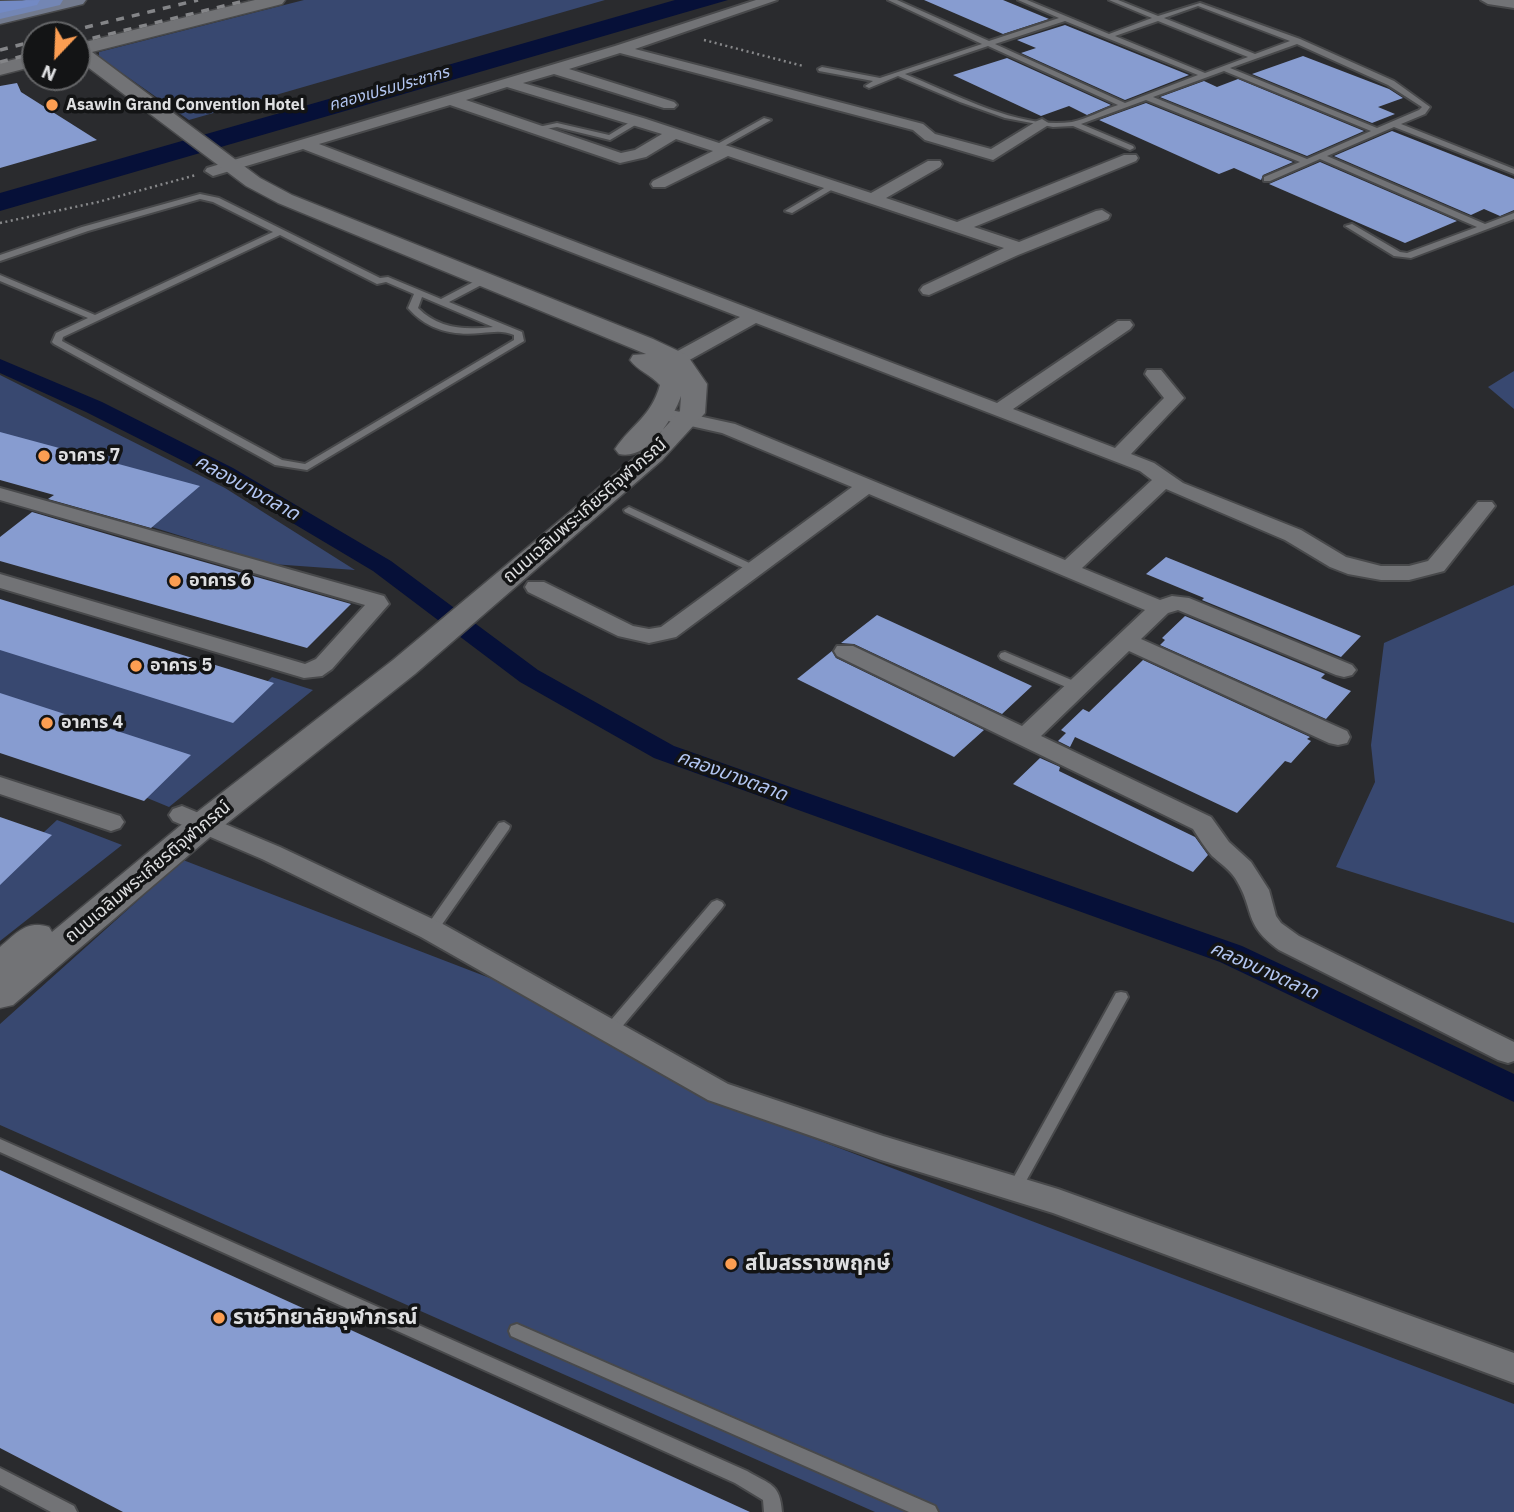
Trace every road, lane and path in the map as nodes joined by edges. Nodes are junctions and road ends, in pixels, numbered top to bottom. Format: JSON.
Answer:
{"nodes":[{"id":1,"x":29,"y":0,"type":"edge"},
{"id":2,"x":52,"y":0,"type":"edge"},
{"id":3,"x":76,"y":0,"type":"edge"},
{"id":4,"x":276,"y":0,"type":"edge"},
{"id":5,"x":769,"y":0,"type":"edge"},
{"id":6,"x":891,"y":0,"type":"edge"},
{"id":7,"x":1021,"y":0,"type":"edge"},
{"id":8,"x":1112,"y":0,"type":"edge"},
{"id":9,"x":1176,"y":0,"type":"edge"},
{"id":10,"x":1488,"y":0,"type":"edge"},
{"id":11,"x":1514,"y":4,"type":"edge"},
{"id":12,"x":1192,"y":6,"type":"junction"},
{"id":13,"x":0,"y":7,"type":"edge"},
{"id":14,"x":0,"y":15,"type":"edge"},
{"id":15,"x":1066,"y":18,"type":"junction"},
{"id":16,"x":1157,"y":19,"type":"junction"},
{"id":17,"x":673,"y":31,"type":"junction"},
{"id":18,"x":1109,"y":36,"type":"junction"},
{"id":19,"x":1297,"y":41,"type":"junction"},
{"id":20,"x":989,"y":44,"type":"junction"},
{"id":21,"x":91,"y":46,"type":"edge"},
{"id":22,"x":620,"y":49,"type":"junction"},
{"id":23,"x":1255,"y":57,"type":"junction"},
{"id":24,"x":91,"y":61,"type":"edge"},
{"id":25,"x":21,"y":64,"type":"edge"},
{"id":26,"x":803,"y":66,"type":"dead end"},
{"id":27,"x":1223,"y":68,"type":"junction"},
{"id":28,"x":0,"y":69,"type":"edge"},
{"id":29,"x":554,"y":69,"type":"junction"},
{"id":30,"x":822,"y":69,"type":"dead end"},
{"id":31,"x":91,"y":74,"type":"edge"},
{"id":32,"x":899,"y":74,"type":"junction"},
{"id":33,"x":1205,"y":75,"type":"junction"},
{"id":34,"x":880,"y":80,"type":"junction"},
{"id":35,"x":508,"y":83,"type":"junction"},
{"id":36,"x":865,"y":88,"type":"joint"},
{"id":37,"x":1146,"y":97,"type":"junction"},
{"id":38,"x":451,"y":100,"type":"junction"},
{"id":39,"x":669,"y":105,"type":"dead end"},
{"id":40,"x":1124,"y":105,"type":"junction"},
{"id":41,"x":837,"y":107,"type":"junction"},
{"id":42,"x":767,"y":120,"type":"dead end"},
{"id":43,"x":638,"y":121,"type":"junction"},
{"id":44,"x":1042,"y":124,"type":"junction"},
{"id":45,"x":1074,"y":124,"type":"junction"},
{"id":46,"x":1394,"y":124,"type":"junction"},
{"id":47,"x":170,"y":126,"type":"junction"},
{"id":48,"x":533,"y":129,"type":"junction"},
{"id":49,"x":1377,"y":131,"type":"junction"},
{"id":50,"x":674,"y":133,"type":"junction"},
{"id":51,"x":306,"y":145,"type":"junction"},
{"id":52,"x":721,"y":149,"type":"junction"},
{"id":53,"x":1130,"y":153,"type":"joint"},
{"id":54,"x":1320,"y":156,"type":"junction"},
{"id":55,"x":1307,"y":162,"type":"junction"},
{"id":56,"x":934,"y":164,"type":"dead end"},
{"id":57,"x":219,"y":165,"type":"junction"},
{"id":58,"x":1514,"y":172,"type":"edge"},
{"id":59,"x":1267,"y":179,"type":"dead end"},
{"id":60,"x":659,"y":184,"type":"dead end"},
{"id":61,"x":834,"y":186,"type":"junction"},
{"id":62,"x":873,"y":199,"type":"junction"},
{"id":63,"x":789,"y":211,"type":"dead end"},
{"id":64,"x":1102,"y":215,"type":"dead end"},
{"id":65,"x":1514,"y":216,"type":"edge"},
{"id":66,"x":0,"y":223,"type":"edge"},
{"id":67,"x":1349,"y":226,"type":"dead end"},
{"id":68,"x":959,"y":227,"type":"junction"},
{"id":69,"x":1484,"y":227,"type":"junction"},
{"id":70,"x":278,"y":233,"type":"junction"},
{"id":71,"x":1012,"y":251,"type":"junction"},
{"id":72,"x":0,"y":258,"type":"edge"},
{"id":73,"x":0,"y":278,"type":"edge"},
{"id":74,"x":476,"y":285,"type":"junction"},
{"id":75,"x":929,"y":290,"type":"dead end"},
{"id":76,"x":419,"y":293,"type":"junction"},
{"id":77,"x":442,"y":302,"type":"junction"},
{"id":78,"x":95,"y":318,"type":"junction"},
{"id":79,"x":752,"y":318,"type":"junction"},
{"id":80,"x":1124,"y":325,"type":"dead end"},
{"id":81,"x":502,"y":328,"type":"junction"},
{"id":82,"x":668,"y":365,"type":"junction"},
{"id":83,"x":1154,"y":374,"type":"dead end"},
{"id":84,"x":999,"y":410,"type":"junction"},
{"id":85,"x":662,"y":414,"type":"junction"},
{"id":86,"x":687,"y":419,"type":"junction"},
{"id":87,"x":1118,"y":456,"type":"junction"},
{"id":88,"x":1164,"y":480,"type":"junction"},
{"id":89,"x":868,"y":485,"type":"junction"},
{"id":90,"x":3,"y":498,"type":"edge"},
{"id":91,"x":1485,"y":506,"type":"dead end"},
{"id":92,"x":629,"y":510,"type":"dead end"},
{"id":93,"x":754,"y":569,"type":"junction"},
{"id":94,"x":1068,"y":569,"type":"junction"},
{"id":95,"x":517,"y":572,"type":"junction"},
{"id":96,"x":0,"y":581,"type":"edge"},
{"id":97,"x":1160,"y":608,"type":"junction"},
{"id":98,"x":1126,"y":641,"type":"junction"},
{"id":99,"x":845,"y":651,"type":"dead end"},
{"id":100,"x":1005,"y":656,"type":"dead end"},
{"id":101,"x":1344,"y":670,"type":"dead end"},
{"id":102,"x":1077,"y":687,"type":"junction"},
{"id":103,"x":1025,"y":737,"type":"junction"},
{"id":104,"x":1338,"y":737,"type":"dead end"},
{"id":105,"x":0,"y":785,"type":"edge"},
{"id":106,"x":193,"y":819,"type":"junction"},
{"id":107,"x":111,"y":822,"type":"dead end"},
{"id":108,"x":504,"y":826,"type":"dead end"},
{"id":109,"x":717,"y":905,"type":"dead end"},
{"id":110,"x":431,"y":930,"type":"junction"},
{"id":111,"x":0,"y":967,"type":"edge"},
{"id":112,"x":0,"y":995,"type":"edge"},
{"id":113,"x":1121,"y":997,"type":"dead end"},
{"id":114,"x":610,"y":1031,"type":"junction"},
{"id":115,"x":1508,"y":1052,"type":"dead end"},
{"id":116,"x":0,"y":1145,"type":"edge"},
{"id":117,"x":1015,"y":1188,"type":"junction"},
{"id":118,"x":517,"y":1331,"type":"dead end"},
{"id":119,"x":1514,"y":1368,"type":"edge"},
{"id":120,"x":0,"y":1476,"type":"edge"},
{"id":121,"x":68,"y":1512,"type":"edge"},
{"id":122,"x":773,"y":1512,"type":"edge"},
{"id":123,"x":929,"y":1512,"type":"edge"}],
"edges":[{"from":1,"to":13,"type":"highway"},
{"from":2,"to":14,"type":"highway"},
{"from":3,"to":14,"type":"main road"},
{"from":4,"to":21,"type":"street"},
{"from":5,"to":17,"type":"street"},
{"from":6,"to":20,"type":"lane"},
{"from":7,"to":15,"type":"lane"},
{"from":8,"to":16,"type":"lane"},
{"from":9,"to":12,"type":"lane"},
{"from":10,"to":11,"type":"street"},
{"from":12,"to":16,"type":"lane"},
{"from":12,"to":19,"type":"lane"},
{"from":15,"to":18,"type":"lane"},
{"from":15,"to":20,"type":"lane"},
{"from":16,"to":18,"type":"lane"},
{"from":16,"to":23,"type":"lane"},
{"from":17,"to":22,"type":"street"},
{"from":17,"to":26,"type":"path"},
{"from":18,"to":33,"type":"lane"},
{"from":19,"to":23,"type":"lane"},
{"from":19,"to":46,"type":"lane"},
{"from":20,"to":32,"type":"lane"},
{"from":20,"to":40,"type":"lane"},
{"from":22,"to":29,"type":"street"},
{"from":22,"to":41,"type":"street"},
{"from":23,"to":27,"type":"lane"},
{"from":24,"to":47,"type":"street"},
{"from":25,"to":28,"type":"street"},
{"from":27,"to":33,"type":"lane"},
{"from":27,"to":49,"type":"lane"},
{"from":29,"to":35,"type":"street"},
{"from":29,"to":39,"type":"street"},
{"from":30,"to":34,"type":"lane"},
{"from":31,"to":47,"type":"street"},
{"from":32,"to":34,"type":"lane"},
{"from":32,"to":44,"type":"lane"},
{"from":33,"to":37,"type":"lane"},
{"from":34,"to":36,"type":"lane"},
{"from":35,"to":38,"type":"street"},
{"from":35,"to":43,"type":"street"},
{"from":36,"to":41,"type":"street"},
{"from":37,"to":40,"type":"lane"},
{"from":37,"to":55,"type":"lane"},
{"from":38,"to":48,"type":"street"},
{"from":38,"to":51,"type":"street"},
{"from":40,"to":45,"type":"lane"},
{"from":41,"to":44,"type":"street"},
{"from":42,"to":52,"type":"lane"},
{"from":43,"to":48,"type":"lane"},
{"from":43,"to":50,"type":"street"},
{"from":44,"to":45,"type":"lane"},
{"from":45,"to":53,"type":"lane"},
{"from":46,"to":49,"type":"lane"},
{"from":46,"to":58,"type":"lane"},
{"from":47,"to":57,"type":"street"},
{"from":48,"to":50,"type":"street"},
{"from":49,"to":54,"type":"lane"},
{"from":50,"to":52,"type":"street"},
{"from":51,"to":57,"type":"street"},
{"from":51,"to":79,"type":"street"},
{"from":52,"to":60,"type":"street"},
{"from":52,"to":61,"type":"street"},
{"from":53,"to":68,"type":"street"},
{"from":54,"to":55,"type":"lane"},
{"from":54,"to":69,"type":"lane"},
{"from":55,"to":59,"type":"lane"},
{"from":56,"to":62,"type":"street"},
{"from":57,"to":66,"type":"path"},
{"from":57,"to":74,"type":"street"},
{"from":61,"to":62,"type":"street"},
{"from":61,"to":63,"type":"lane"},
{"from":62,"to":68,"type":"street"},
{"from":64,"to":71,"type":"street"},
{"from":65,"to":69,"type":"lane"},
{"from":67,"to":69,"type":"lane"},
{"from":68,"to":71,"type":"street"},
{"from":70,"to":72,"type":"lane"},
{"from":70,"to":76,"type":"lane"},
{"from":70,"to":78,"type":"lane"},
{"from":71,"to":75,"type":"street"},
{"from":73,"to":78,"type":"lane"},
{"from":74,"to":77,"type":"lane"},
{"from":74,"to":82,"type":"street"},
{"from":76,"to":77,"type":"lane"},
{"from":76,"to":81,"type":"lane"},
{"from":77,"to":81,"type":"lane"},
{"from":78,"to":81,"type":"lane"},
{"from":79,"to":82,"type":"street"},
{"from":79,"to":84,"type":"street"},
{"from":80,"to":84,"type":"street"},
{"from":82,"to":85,"type":"street","name":"ถนนเฉลิมพระเกียรติจุฬาภรณ์"},
{"from":82,"to":86,"type":"street"},
{"from":83,"to":87,"type":"street"},
{"from":84,"to":87,"type":"street"},
{"from":85,"to":86,"type":"street"},
{"from":85,"to":95,"type":"street","name":"ถนนเฉลิมพระเกียรติจุฬาภรณ์"},
{"from":86,"to":89,"type":"street"},
{"from":86,"to":95,"type":"street","name":"ถนนเฉลิมพระเกียรติจุฬาภรณ์"},
{"from":87,"to":88,"type":"street"},
{"from":88,"to":91,"type":"street"},
{"from":88,"to":94,"type":"street"},
{"from":89,"to":93,"type":"street"},
{"from":89,"to":94,"type":"street"},
{"from":90,"to":96,"type":"street"},
{"from":92,"to":93,"type":"lane"},
{"from":93,"to":95,"type":"street"},
{"from":94,"to":97,"type":"street"},
{"from":95,"to":106,"type":"street","name":"ถนนเฉลิมพระเกียรติจุฬาภรณ์"},
{"from":97,"to":98,"type":"street"},
{"from":97,"to":101,"type":"street"},
{"from":98,"to":102,"type":"street"},
{"from":98,"to":104,"type":"street"},
{"from":99,"to":103,"type":"street"},
{"from":100,"to":102,"type":"lane"},
{"from":102,"to":103,"type":"street"},
{"from":103,"to":115,"type":"street"},
{"from":105,"to":107,"type":"street"},
{"from":106,"to":110,"type":"street"},
{"from":106,"to":111,"type":"street","name":"ถนนเฉลิมพระเกียรติจุฬาภรณ์"},
{"from":106,"to":112,"type":"street","name":"ถนนเฉลิมพระเกียรติจุฬาภรณ์"},
{"from":108,"to":110,"type":"lane"},
{"from":109,"to":114,"type":"lane"},
{"from":110,"to":114,"type":"street"},
{"from":113,"to":117,"type":"lane"},
{"from":114,"to":117,"type":"street"},
{"from":116,"to":122,"type":"lane"},
{"from":117,"to":119,"type":"street"},
{"from":118,"to":123,"type":"lane"},
{"from":120,"to":121,"type":"lane"}]}
